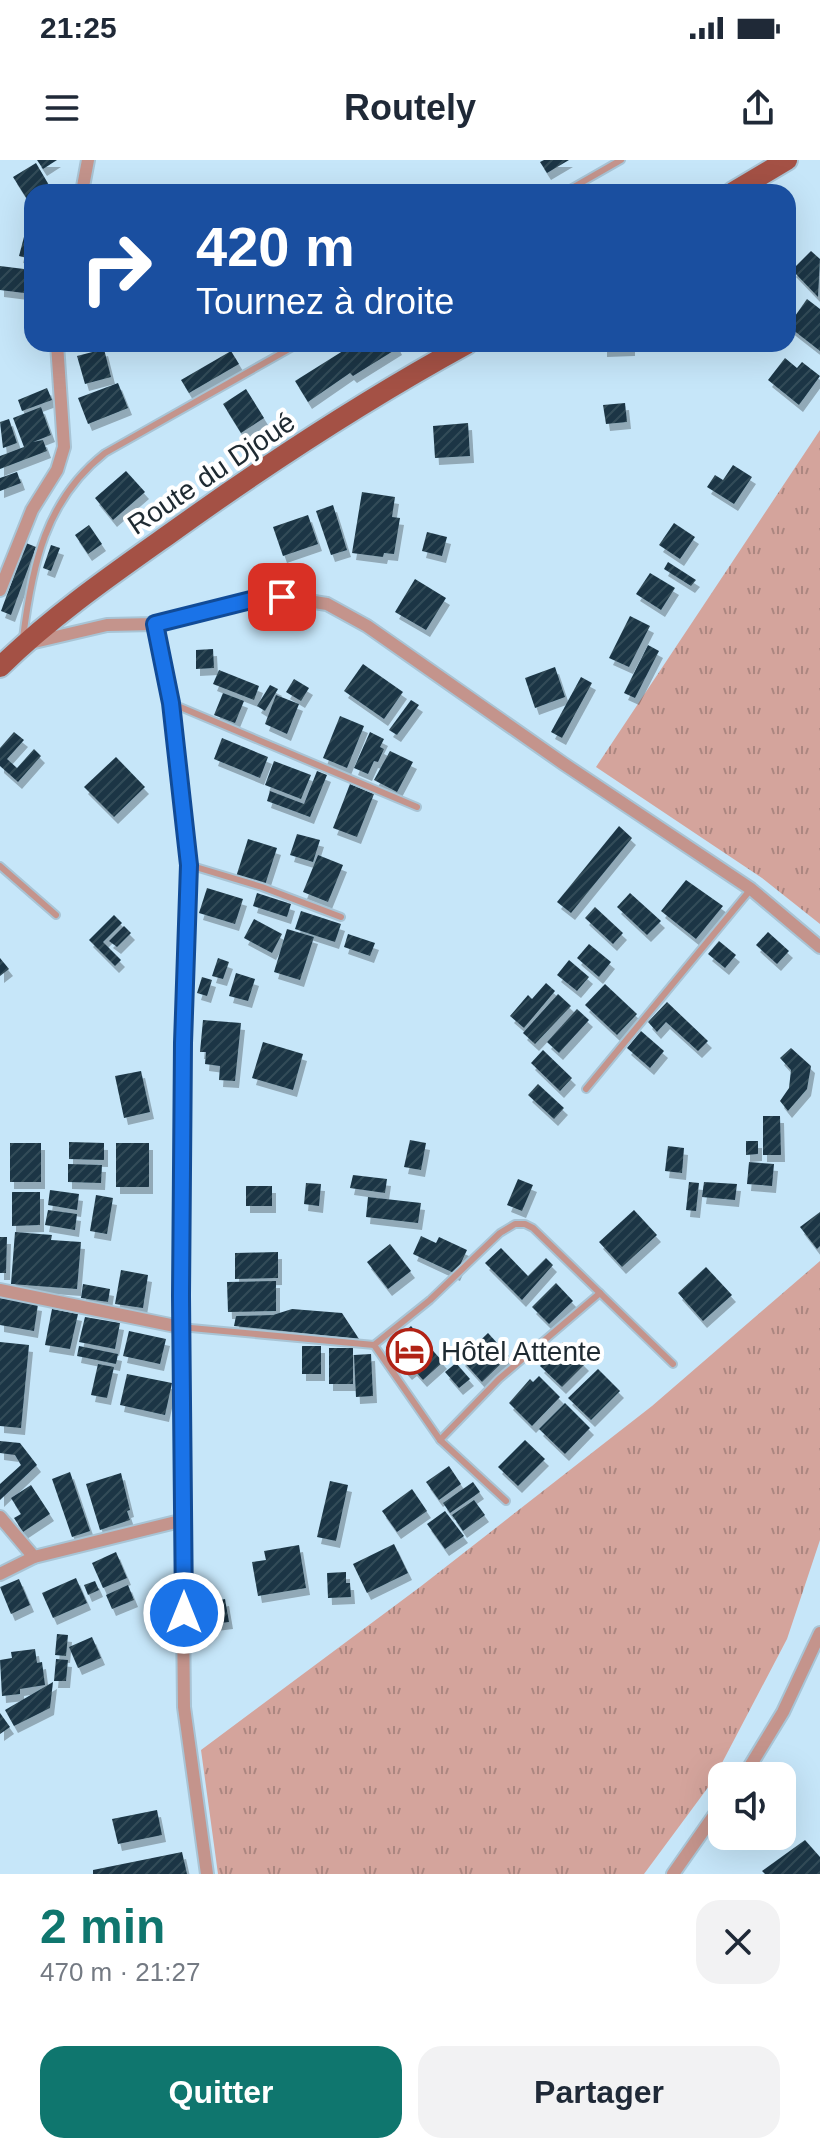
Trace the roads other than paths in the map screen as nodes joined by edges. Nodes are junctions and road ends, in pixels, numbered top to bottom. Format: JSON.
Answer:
{"nodes":[{"id":1,"x":88,"y":160,"type":"edge"},
{"id":2,"x":621,"y":160,"type":"edge"},
{"id":3,"x":787,"y":160,"type":"edge"},
{"id":4,"x":84,"y":184,"type":"edge"},
{"id":5,"x":579,"y":184,"type":"edge"},
{"id":6,"x":746,"y":184,"type":"edge"},
{"id":7,"x":58,"y":352,"type":"edge"},
{"id":8,"x":284,"y":352,"type":"edge"},
{"id":9,"x":454,"y":352,"type":"edge"},
{"id":10,"x":0,"y":590,"type":"edge"},
{"id":11,"x":155,"y":624,"type":"junction"},
{"id":12,"x":22,"y":645,"type":"junction"},
{"id":13,"x":0,"y":667,"type":"edge"},
{"id":14,"x":171,"y":703,"type":"junction"},
{"id":15,"x":417,"y":807,"type":"dead end"},
{"id":16,"x":189,"y":865,"type":"junction"},
{"id":17,"x":0,"y":866,"type":"edge"},
{"id":18,"x":751,"y":889,"type":"junction"},
{"id":19,"x":56,"y":915,"type":"dead end"},
{"id":20,"x":341,"y":917,"type":"dead end"},
{"id":21,"x":820,"y":947,"type":"edge"},
{"id":22,"x":586,"y":1089,"type":"dead end"},
{"id":23,"x":0,"y":1290,"type":"edge"},
{"id":24,"x":600,"y":1293,"type":"junction"},
{"id":25,"x":180,"y":1327,"type":"junction"},
{"id":26,"x":374,"y":1345,"type":"junction"},
{"id":27,"x":673,"y":1364,"type":"dead end"},
{"id":28,"x":440,"y":1440,"type":"junction"},
{"id":29,"x":506,"y":1501,"type":"dead end"},
{"id":30,"x":0,"y":1517,"type":"edge"},
{"id":31,"x":184,"y":1520,"type":"junction"},
{"id":32,"x":34,"y":1557,"type":"junction"},
{"id":33,"x":0,"y":1574,"type":"edge"},
{"id":34,"x":820,"y":1633,"type":"edge"},
{"id":35,"x":753,"y":1762,"type":"edge"},
{"id":36,"x":708,"y":1824,"type":"edge"},
{"id":37,"x":207,"y":1874,"type":"edge"},
{"id":38,"x":673,"y":1874,"type":"edge"}],
"edges":[{"from":1,"to":4,"type":"street"},
{"from":2,"to":5,"type":"lane"},
{"from":3,"to":6,"type":"main road"},
{"from":7,"to":10,"type":"street"},
{"from":8,"to":12,"type":"lane"},
{"from":9,"to":12,"type":"main road","name":"Route du Djoué"},
{"from":11,"to":12,"type":"street"},
{"from":11,"to":14,"type":"street"},
{"from":11,"to":18,"type":"street"},
{"from":12,"to":13,"type":"main road","name":"Route du Djoué"},
{"from":14,"to":15,"type":"lane"},
{"from":14,"to":16,"type":"street"},
{"from":16,"to":20,"type":"lane"},
{"from":16,"to":25,"type":"street"},
{"from":17,"to":19,"type":"lane"},
{"from":18,"to":21,"type":"street"},
{"from":18,"to":22,"type":"lane"},
{"from":23,"to":25,"type":"street"},
{"from":24,"to":26,"type":"lane"},
{"from":24,"to":27,"type":"lane"},
{"from":24,"to":28,"type":"lane"},
{"from":25,"to":26,"type":"lane"},
{"from":25,"to":31,"type":"street"},
{"from":26,"to":28,"type":"lane"},
{"from":28,"to":29,"type":"lane"},
{"from":30,"to":32,"type":"street"},
{"from":31,"to":32,"type":"street"},
{"from":31,"to":37,"type":"street"},
{"from":32,"to":33,"type":"street"},
{"from":34,"to":35,"type":"street"},
{"from":36,"to":38,"type":"street"}]}
